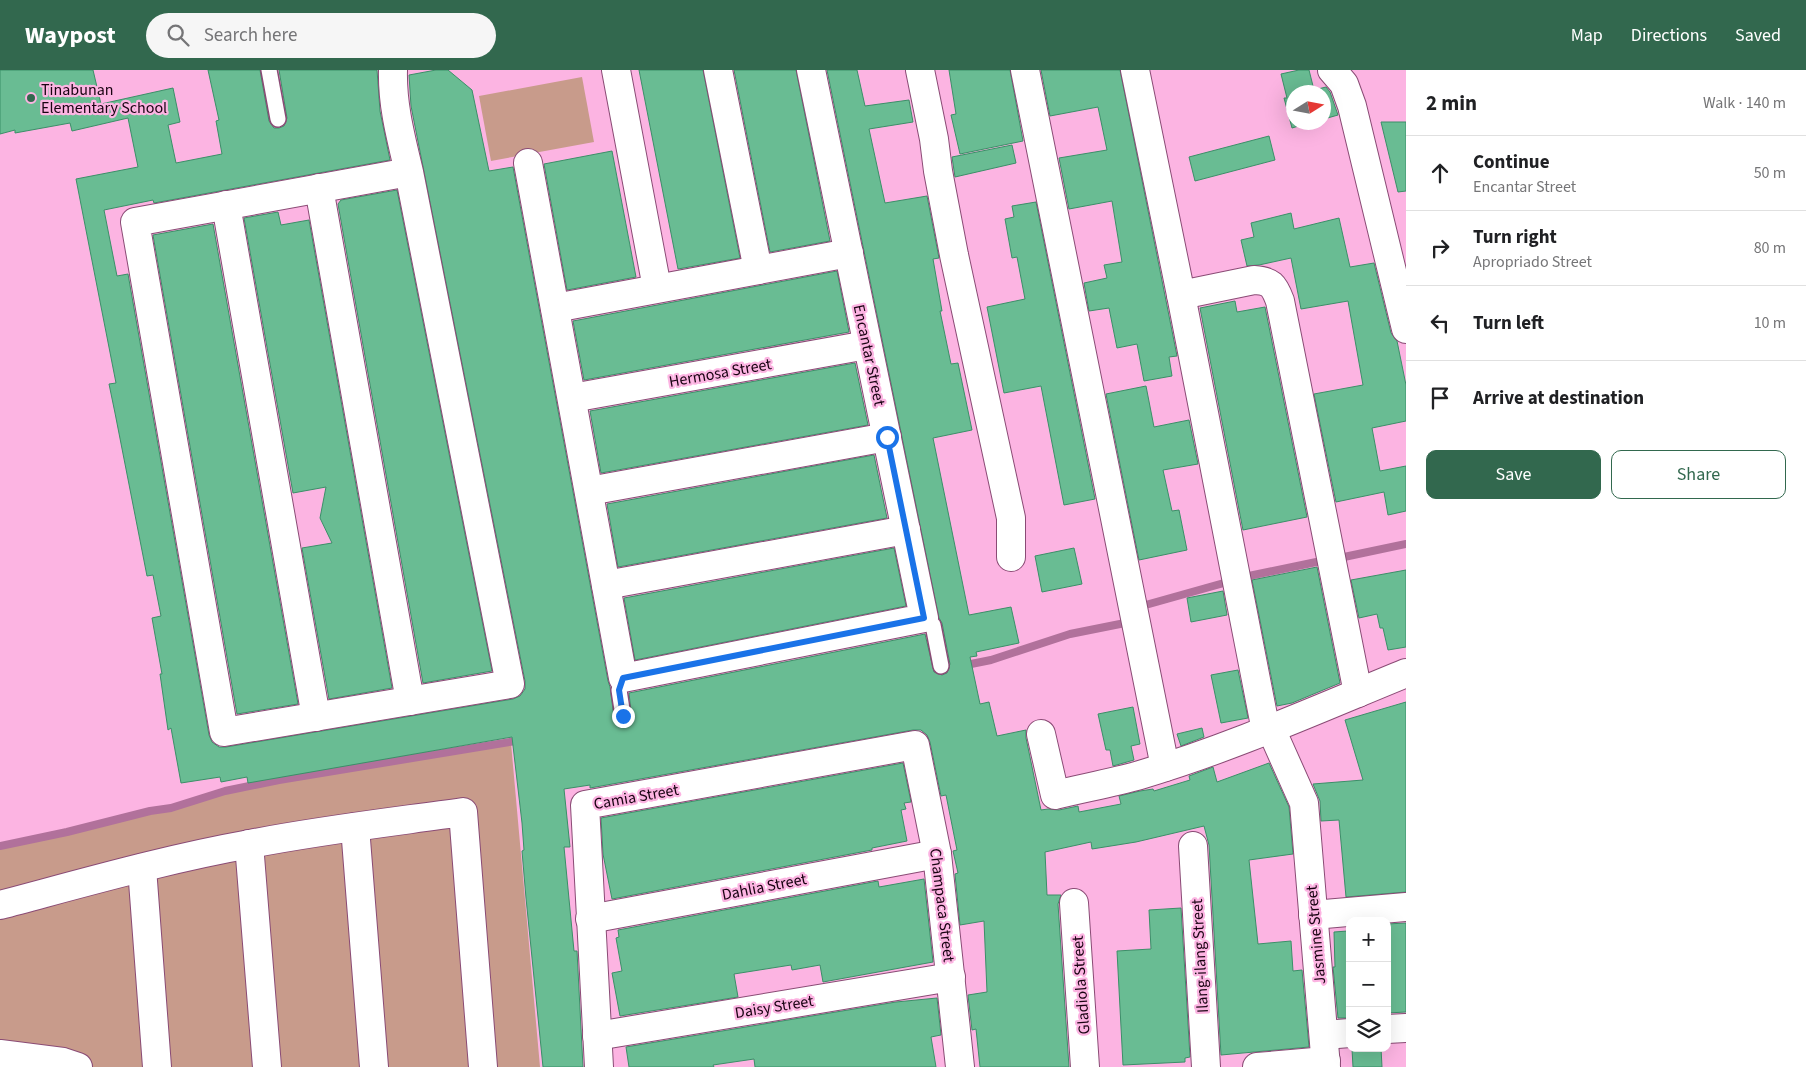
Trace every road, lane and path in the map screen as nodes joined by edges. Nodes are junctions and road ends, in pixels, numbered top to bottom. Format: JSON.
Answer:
{"nodes":[{"id":1,"x":269,"y":70,"type":"edge"},
{"id":2,"x":394,"y":70,"type":"edge"},
{"id":3,"x":616,"y":70,"type":"edge"},
{"id":4,"x":718,"y":70,"type":"edge"},
{"id":5,"x":811,"y":70,"type":"edge"},
{"id":6,"x":920,"y":70,"type":"edge"},
{"id":7,"x":1024,"y":70,"type":"edge"},
{"id":8,"x":1135,"y":70,"type":"edge"},
{"id":9,"x":1332,"y":70,"type":"edge"},
{"id":10,"x":278,"y":119,"type":"dead end"},
{"id":11,"x":528,"y":163,"type":"dead end"},
{"id":12,"x":409,"y":172,"type":"junction"},
{"id":13,"x":319,"y":188,"type":"junction"},
{"id":14,"x":226,"y":206,"type":"junction"},
{"id":15,"x":849,"y":253,"type":"junction"},
{"id":16,"x":758,"y":270,"type":"junction"},
{"id":17,"x":657,"y":288,"type":"junction"},
{"id":18,"x":1181,"y":295,"type":"junction"},
{"id":19,"x":555,"y":308,"type":"junction"},
{"id":20,"x":1406,"y":328,"type":"edge"},
{"id":21,"x":868,"y":345,"type":"junction"},
{"id":22,"x":572,"y":398,"type":"junction"},
{"id":23,"x":887,"y":437,"type":"junction"},
{"id":24,"x":589,"y":491,"type":"junction"},
{"id":25,"x":906,"y":530,"type":"junction"},
{"id":26,"x":1011,"y":556,"type":"dead end"},
{"id":27,"x":606,"y":585,"type":"junction"},
{"id":28,"x":924,"y":618,"type":"junction"},
{"id":29,"x":941,"y":666,"type":"dead end"},
{"id":30,"x":1406,"y":673,"type":"edge"},
{"id":31,"x":623,"y":678,"type":"junction"},
{"id":32,"x":1358,"y":693,"type":"junction"},
{"id":33,"x":410,"y":701,"type":"junction"},
{"id":34,"x":623,"y":716,"type":"dead end"},
{"id":35,"x":316,"y":717,"type":"junction"},
{"id":36,"x":1269,"y":730,"type":"junction"},
{"id":37,"x":1041,"y":734,"type":"dead end"},
{"id":38,"x":915,"y":745,"type":"joint"},
{"id":39,"x":1165,"y":767,"type":"junction"},
{"id":40,"x":354,"y":827,"type":"junction"},
{"id":41,"x":249,"y":844,"type":"junction"},
{"id":42,"x":1193,"y":846,"type":"dead end"},
{"id":43,"x":937,"y":854,"type":"junction"},
{"id":44,"x":142,"y":868,"type":"junction"},
{"id":45,"x":1074,"y":903,"type":"dead end"},
{"id":46,"x":0,"y":905,"type":"edge"},
{"id":47,"x":1406,"y":907,"type":"edge"},
{"id":48,"x":1313,"y":915,"type":"junction"},
{"id":49,"x":590,"y":919,"type":"junction"},
{"id":50,"x":952,"y":977,"type":"junction"},
{"id":51,"x":1406,"y":1028,"type":"edge"},
{"id":52,"x":1391,"y":1029,"type":"edge"},
{"id":53,"x":597,"y":1036,"type":"junction"},
{"id":54,"x":1331,"y":1049,"type":"edge"},
{"id":55,"x":0,"y":1054,"type":"edge"},
{"id":56,"x":78,"y":1067,"type":"edge"},
{"id":57,"x":157,"y":1067,"type":"edge"},
{"id":58,"x":267,"y":1067,"type":"edge"},
{"id":59,"x":374,"y":1067,"type":"edge"},
{"id":60,"x":483,"y":1067,"type":"edge"},
{"id":61,"x":599,"y":1067,"type":"edge"},
{"id":62,"x":960,"y":1067,"type":"edge"},
{"id":63,"x":1086,"y":1067,"type":"edge"},
{"id":64,"x":1206,"y":1067,"type":"edge"},
{"id":65,"x":1257,"y":1067,"type":"edge"}],
"edges":[{"from":1,"to":10,"type":"lane"},
{"from":2,"to":12,"type":"street"},
{"from":3,"to":17,"type":"street"},
{"from":4,"to":16,"type":"street"},
{"from":5,"to":15,"type":"street","name":"Encantar Street"},
{"from":6,"to":26,"type":"street"},
{"from":7,"to":39,"type":"street"},
{"from":8,"to":18,"type":"street","name":"Jasmine Street"},
{"from":9,"to":20,"type":"street"},
{"from":11,"to":19,"type":"street"},
{"from":12,"to":13,"type":"street"},
{"from":12,"to":33,"type":"street"},
{"from":13,"to":14,"type":"street"},
{"from":13,"to":33,"type":"street"},
{"from":14,"to":35,"type":"street"},
{"from":14,"to":35,"type":"street"},
{"from":15,"to":16,"type":"street"},
{"from":15,"to":21,"type":"street","name":"Encantar Street"},
{"from":16,"to":17,"type":"street"},
{"from":17,"to":19,"type":"street"},
{"from":18,"to":32,"type":"street"},
{"from":18,"to":36,"type":"street","name":"Jasmine Street"},
{"from":19,"to":22,"type":"street"},
{"from":21,"to":22,"type":"street","name":"Hermosa Street"},
{"from":21,"to":23,"type":"street","name":"Encantar Street"},
{"from":22,"to":24,"type":"street"},
{"from":23,"to":24,"type":"street"},
{"from":23,"to":25,"type":"street","name":"Encantar Street"},
{"from":24,"to":27,"type":"street"},
{"from":25,"to":27,"type":"street"},
{"from":25,"to":28,"type":"street","name":"Encantar Street"},
{"from":27,"to":31,"type":"street"},
{"from":28,"to":29,"type":"lane","name":"Encantar Street"},
{"from":28,"to":31,"type":"street"},
{"from":30,"to":32,"type":"street"},
{"from":31,"to":34,"type":"lane"},
{"from":32,"to":36,"type":"street"},
{"from":33,"to":35,"type":"street"},
{"from":36,"to":39,"type":"street"},
{"from":36,"to":48,"type":"street","name":"Jasmine Street"},
{"from":37,"to":39,"type":"street"},
{"from":38,"to":43,"type":"street","name":"Champaca Street"},
{"from":38,"to":49,"type":"street","name":"Camia Street"},
{"from":40,"to":41,"type":"street"},
{"from":40,"to":59,"type":"street"},
{"from":40,"to":60,"type":"street"},
{"from":41,"to":44,"type":"street"},
{"from":41,"to":58,"type":"street"},
{"from":42,"to":64,"type":"street","name":"Ilang-ilang Street"},
{"from":43,"to":49,"type":"street","name":"Dahlia Street"},
{"from":43,"to":50,"type":"street","name":"Champaca Street"},
{"from":44,"to":46,"type":"street"},
{"from":44,"to":57,"type":"street"},
{"from":45,"to":63,"type":"street","name":"Gladiola Street"},
{"from":47,"to":48,"type":"street"},
{"from":48,"to":54,"type":"street","name":"Jasmine Street"},
{"from":49,"to":53,"type":"street","name":"Camia Street"},
{"from":50,"to":53,"type":"street","name":"Daisy Street"},
{"from":50,"to":62,"type":"street","name":"Champaca Street"},
{"from":51,"to":52,"type":"street"},
{"from":53,"to":61,"type":"street","name":"Camia Street"},
{"from":54,"to":65,"type":"street"},
{"from":55,"to":56,"type":"street"}]}
